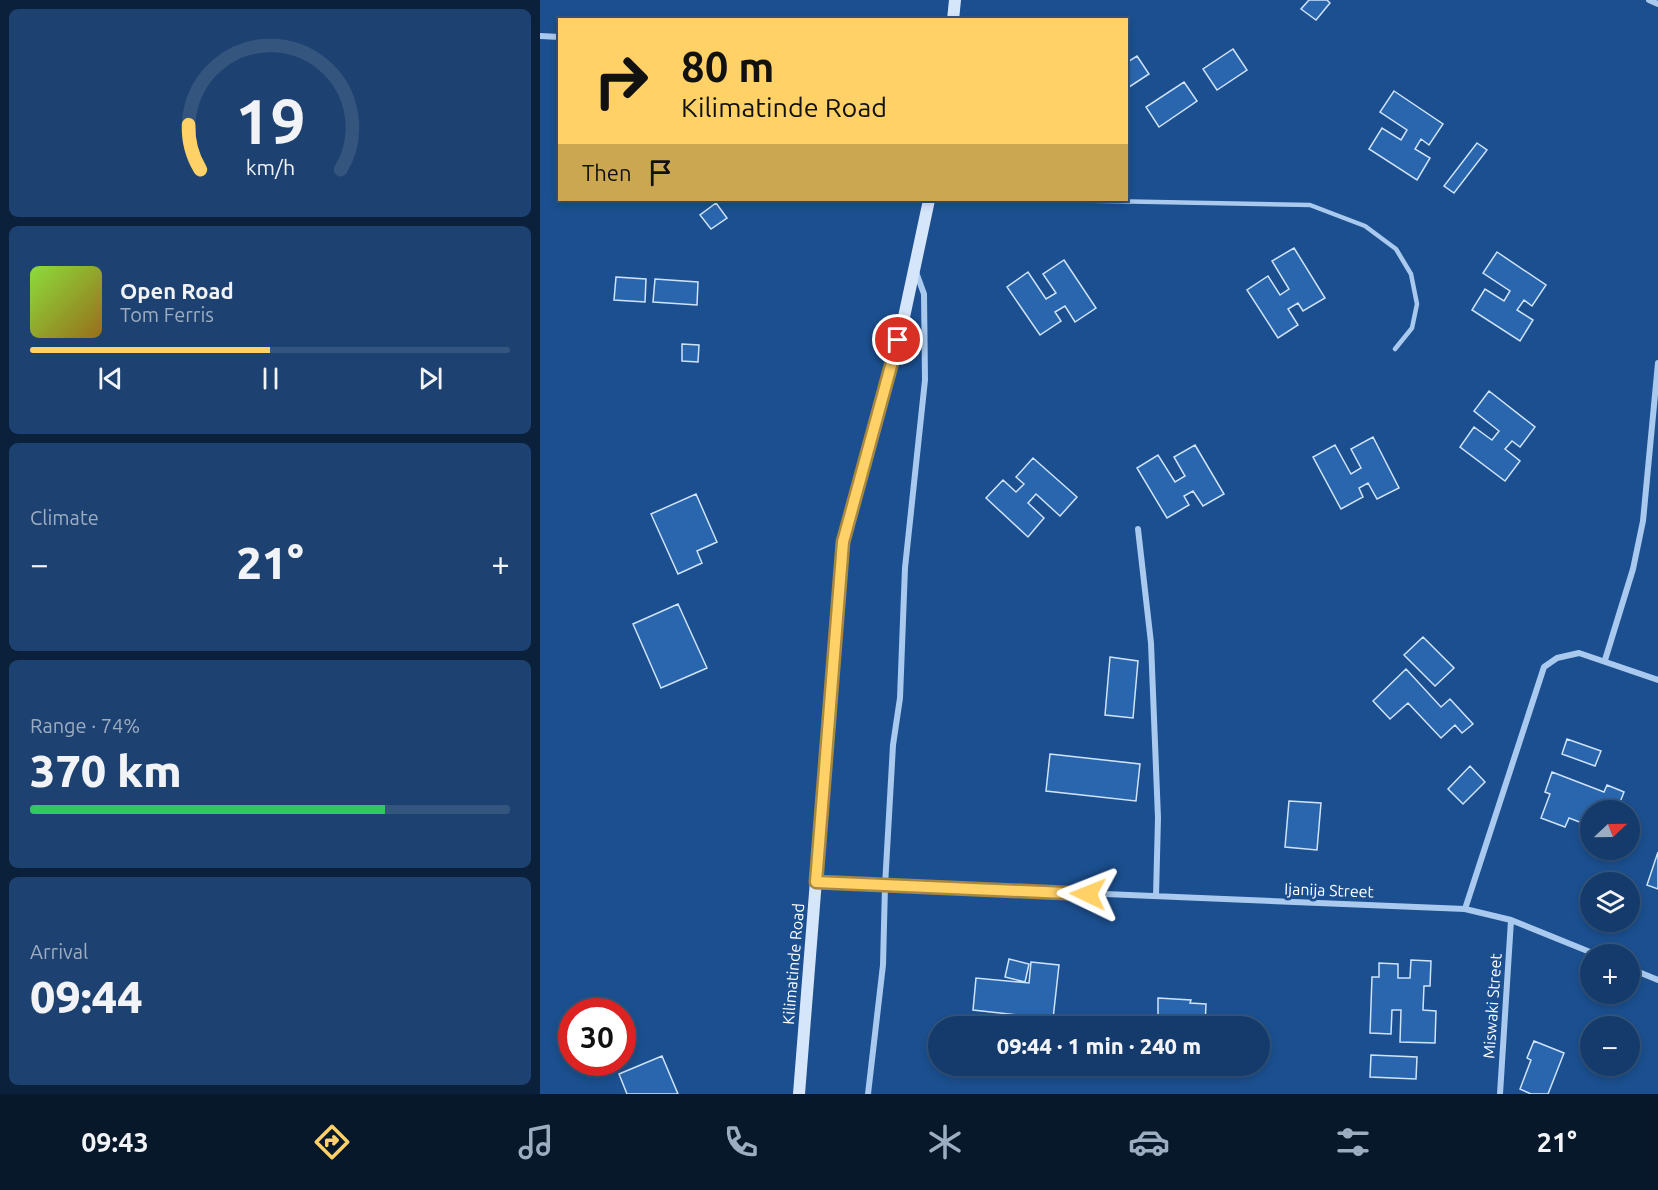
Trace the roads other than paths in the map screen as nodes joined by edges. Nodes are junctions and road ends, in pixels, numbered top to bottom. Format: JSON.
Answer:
{"nodes":[{"id":1,"x":955,"y":0,"type":"edge"},
{"id":2,"x":1649,"y":0,"type":"edge"},
{"id":3,"x":1658,"y":4,"type":"edge"},
{"id":4,"x":953,"y":18,"type":"edge"},
{"id":5,"x":540,"y":36,"type":"edge"},
{"id":6,"x":558,"y":37,"type":"edge"},
{"id":7,"x":929,"y":201,"type":"edge"},
{"id":8,"x":1105,"y":201,"type":"edge"},
{"id":9,"x":914,"y":269,"type":"junction"},
{"id":10,"x":1395,"y":349,"type":"dead end"},
{"id":11,"x":1658,"y":363,"type":"edge"},
{"id":12,"x":1138,"y":529,"type":"dead end"},
{"id":13,"x":1605,"y":660,"type":"junction"},
{"id":14,"x":1658,"y":680,"type":"edge"},
{"id":15,"x":816,"y":882,"type":"junction"},
{"id":16,"x":885,"y":886,"type":"junction"},
{"id":17,"x":1156,"y":896,"type":"junction"},
{"id":18,"x":1465,"y":909,"type":"junction"},
{"id":19,"x":1511,"y":920,"type":"junction"},
{"id":20,"x":1580,"y":948,"type":"edge"},
{"id":21,"x":1640,"y":973,"type":"edge"},
{"id":22,"x":1658,"y":980,"type":"edge"},
{"id":23,"x":799,"y":1094,"type":"edge"},
{"id":24,"x":868,"y":1094,"type":"edge"},
{"id":25,"x":1500,"y":1094,"type":"edge"}],
"edges":[{"from":1,"to":4,"type":"main road"},
{"from":2,"to":3,"type":"street"},
{"from":5,"to":6,"type":"street"},
{"from":7,"to":9,"type":"main road","name":"Kilimatinde Road"},
{"from":8,"to":10,"type":"lane"},
{"from":9,"to":15,"type":"main road","name":"Kilimatinde Road"},
{"from":9,"to":16,"type":"street"},
{"from":11,"to":13,"type":"street"},
{"from":12,"to":17,"type":"street"},
{"from":13,"to":14,"type":"street"},
{"from":13,"to":18,"type":"street"},
{"from":15,"to":16,"type":"street","name":"Ijanija Street"},
{"from":15,"to":23,"type":"main road","name":"Kilimatinde Road"},
{"from":16,"to":17,"type":"street","name":"Ijanija Street"},
{"from":16,"to":24,"type":"street"},
{"from":17,"to":18,"type":"street","name":"Ijanija Street"},
{"from":18,"to":19,"type":"street","name":"Ijanija Street"},
{"from":19,"to":20,"type":"street","name":"Ijanija Street"},
{"from":19,"to":25,"type":"street","name":"Miswaki Street"},
{"from":21,"to":22,"type":"street"}]}
